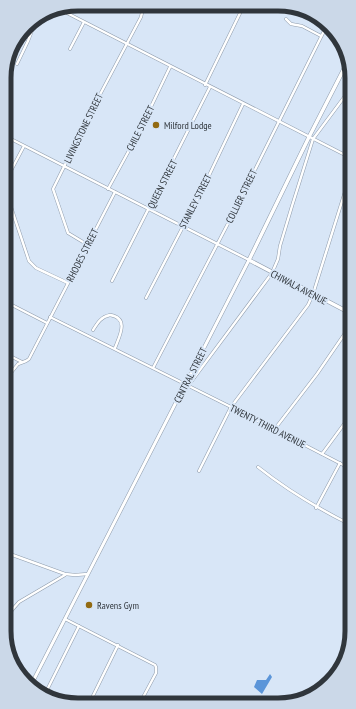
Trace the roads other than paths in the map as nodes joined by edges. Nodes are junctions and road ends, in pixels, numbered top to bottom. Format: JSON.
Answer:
{"nodes":[{"id":1,"x":142,"y":11,"type":"edge"},
{"id":2,"x":241,"y":11,"type":"edge"},
{"id":3,"x":65,"y":12,"type":"edge"},
{"id":4,"x":286,"y":19,"type":"dead end"},
{"id":5,"x":84,"y":22,"type":"junction"},
{"id":6,"x":32,"y":30,"type":"edge"},
{"id":7,"x":324,"y":30,"type":"edge"},
{"id":8,"x":321,"y":36,"type":"junction"},
{"id":9,"x":126,"y":43,"type":"junction"},
{"id":10,"x":70,"y":49,"type":"dead end"},
{"id":11,"x":17,"y":64,"type":"dead end"},
{"id":12,"x":170,"y":67,"type":"junction"},
{"id":13,"x":344,"y":69,"type":"edge"},
{"id":14,"x":205,"y":85,"type":"junction"},
{"id":15,"x":210,"y":87,"type":"junction"},
{"id":16,"x":345,"y":96,"type":"edge"},
{"id":17,"x":244,"y":104,"type":"junction"},
{"id":18,"x":278,"y":121,"type":"junction"},
{"id":19,"x":309,"y":137,"type":"junction"},
{"id":20,"x":11,"y":139,"type":"edge"},
{"id":21,"x":313,"y":139,"type":"junction"},
{"id":22,"x":24,"y":146,"type":"junction"},
{"id":23,"x":345,"y":155,"type":"edge"},
{"id":24,"x":64,"y":166,"type":"junction"},
{"id":25,"x":11,"y":171,"type":"edge"},
{"id":26,"x":108,"y":189,"type":"junction"},
{"id":27,"x":114,"y":192,"type":"junction"},
{"id":28,"x":345,"y":192,"type":"edge"},
{"id":29,"x":11,"y":207,"type":"edge"},
{"id":30,"x":149,"y":209,"type":"junction"},
{"id":31,"x":183,"y":227,"type":"junction"},
{"id":32,"x":217,"y":244,"type":"junction"},
{"id":33,"x":88,"y":245,"type":"junction"},
{"id":34,"x":249,"y":260,"type":"junction"},
{"id":35,"x":272,"y":273,"type":"junction"},
{"id":36,"x":112,"y":281,"type":"dead end"},
{"id":37,"x":68,"y":283,"type":"junction"},
{"id":38,"x":313,"y":294,"type":"junction"},
{"id":39,"x":146,"y":298,"type":"dead end"},
{"id":40,"x":11,"y":305,"type":"edge"},
{"id":41,"x":345,"y":310,"type":"edge"},
{"id":42,"x":50,"y":317,"type":"junction"},
{"id":43,"x":47,"y":323,"type":"junction"},
{"id":44,"x":93,"y":330,"type":"dead end"},
{"id":45,"x":345,"y":333,"type":"edge"},
{"id":46,"x":115,"y":348,"type":"junction"},
{"id":47,"x":11,"y":356,"type":"edge"},
{"id":48,"x":22,"y":362,"type":"junction"},
{"id":49,"x":153,"y":368,"type":"junction"},
{"id":50,"x":11,"y":371,"type":"edge"},
{"id":51,"x":187,"y":385,"type":"junction"},
{"id":52,"x":231,"y":407,"type":"junction"},
{"id":53,"x":345,"y":423,"type":"edge"},
{"id":54,"x":274,"y":430,"type":"junction"},
{"id":55,"x":322,"y":454,"type":"junction"},
{"id":56,"x":340,"y":463,"type":"junction"},
{"id":57,"x":345,"y":466,"type":"edge"},
{"id":58,"x":258,"y":467,"type":"dead end"},
{"id":59,"x":199,"y":471,"type":"dead end"},
{"id":60,"x":316,"y":508,"type":"junction"},
{"id":61,"x":345,"y":522,"type":"edge"},
{"id":62,"x":11,"y":554,"type":"edge"},
{"id":63,"x":65,"y":574,"type":"junction"},
{"id":64,"x":89,"y":574,"type":"junction"},
{"id":65,"x":11,"y":612,"type":"edge"},
{"id":66,"x":65,"y":619,"type":"junction"},
{"id":67,"x":79,"y":626,"type":"junction"},
{"id":68,"x":118,"y":645,"type":"junction"},
{"id":69,"x":33,"y":680,"type":"edge"},
{"id":70,"x":47,"y":690,"type":"edge"},
{"id":71,"x":92,"y":698,"type":"edge"},
{"id":72,"x":143,"y":698,"type":"edge"}],
"edges":[{"from":1,"to":9,"type":"street","name":"LIVINGSTONE STREET"},
{"from":2,"to":14,"type":"street"},
{"from":3,"to":5,"type":"street"},
{"from":4,"to":8,"type":"street"},
{"from":5,"to":9,"type":"street"},
{"from":5,"to":10,"type":"street"},
{"from":6,"to":11,"type":"street"},
{"from":7,"to":8,"type":"street","name":"COLLIER STREET"},
{"from":8,"to":18,"type":"street","name":"COLLIER STREET"},
{"from":9,"to":12,"type":"street"},
{"from":9,"to":24,"type":"street","name":"LIVINGSTONE STREET"},
{"from":12,"to":14,"type":"street"},
{"from":12,"to":26,"type":"street","name":"CHILE STREET"},
{"from":13,"to":19,"type":"main road","name":"CENTRAL STREET"},
{"from":14,"to":15,"type":"street"},
{"from":15,"to":17,"type":"street"},
{"from":15,"to":30,"type":"street","name":"QUEEN STREET"},
{"from":16,"to":21,"type":"street"},
{"from":17,"to":18,"type":"street"},
{"from":17,"to":31,"type":"street","name":"STANLEY STREET"},
{"from":18,"to":19,"type":"street"},
{"from":18,"to":32,"type":"street","name":"COLLIER STREET"},
{"from":19,"to":21,"type":"street"},
{"from":19,"to":34,"type":"main road","name":"CENTRAL STREET"},
{"from":20,"to":22,"type":"street"},
{"from":21,"to":23,"type":"street"},
{"from":21,"to":35,"type":"street"},
{"from":22,"to":24,"type":"street"},
{"from":22,"to":25,"type":"street"},
{"from":24,"to":26,"type":"street"},
{"from":24,"to":33,"type":"street","name":"LIVINGSTONE STREET"},
{"from":26,"to":27,"type":"street"},
{"from":27,"to":30,"type":"street"},
{"from":27,"to":33,"type":"street","name":"RHODES STREET"},
{"from":28,"to":38,"type":"street"},
{"from":29,"to":37,"type":"street"},
{"from":30,"to":31,"type":"street"},
{"from":30,"to":36,"type":"street","name":"QUEEN STREET"},
{"from":31,"to":32,"type":"street"},
{"from":31,"to":39,"type":"street","name":"STANLEY STREET"},
{"from":32,"to":34,"type":"street"},
{"from":32,"to":49,"type":"street","name":"COLLIER STREET"},
{"from":33,"to":37,"type":"street","name":"RHODES STREET"},
{"from":34,"to":35,"type":"main road","name":"CHIWALA AVENUE"},
{"from":34,"to":51,"type":"street","name":"CENTRAL STREET"},
{"from":35,"to":38,"type":"main road","name":"CHIWALA AVENUE"},
{"from":35,"to":51,"type":"street"},
{"from":37,"to":42,"type":"street","name":"RHODES STREET"},
{"from":38,"to":41,"type":"main road","name":"CHIWALA AVENUE"},
{"from":38,"to":52,"type":"street"},
{"from":40,"to":43,"type":"street"},
{"from":42,"to":43,"type":"street","name":"RHODES STREET"},
{"from":42,"to":46,"type":"street","name":"TWENTY THIRD AVENUE"},
{"from":43,"to":48,"type":"street","name":"RHODES STREET"},
{"from":44,"to":46,"type":"street"},
{"from":45,"to":54,"type":"street"},
{"from":46,"to":49,"type":"street","name":"TWENTY THIRD AVENUE"},
{"from":47,"to":48,"type":"street"},
{"from":48,"to":50,"type":"street","name":"RHODES STREET"},
{"from":49,"to":51,"type":"street","name":"TWENTY THIRD AVENUE"},
{"from":51,"to":52,"type":"street","name":"TWENTY THIRD AVENUE"},
{"from":51,"to":64,"type":"street","name":"CENTRAL STREET"},
{"from":52,"to":54,"type":"street","name":"TWENTY THIRD AVENUE"},
{"from":52,"to":59,"type":"street"},
{"from":53,"to":55,"type":"street"},
{"from":54,"to":55,"type":"street","name":"TWENTY THIRD AVENUE"},
{"from":55,"to":56,"type":"street","name":"TWENTY THIRD AVENUE"},
{"from":56,"to":57,"type":"street","name":"TWENTY THIRD AVENUE"},
{"from":56,"to":60,"type":"street"},
{"from":58,"to":60,"type":"street"},
{"from":60,"to":61,"type":"street"},
{"from":62,"to":63,"type":"street"},
{"from":63,"to":64,"type":"street"},
{"from":63,"to":65,"type":"street"},
{"from":64,"to":66,"type":"street","name":"CENTRAL STREET"},
{"from":66,"to":67,"type":"street"},
{"from":66,"to":69,"type":"street","name":"CENTRAL STREET"},
{"from":67,"to":68,"type":"street"},
{"from":67,"to":70,"type":"street"},
{"from":68,"to":71,"type":"street"},
{"from":68,"to":72,"type":"street"}]}
